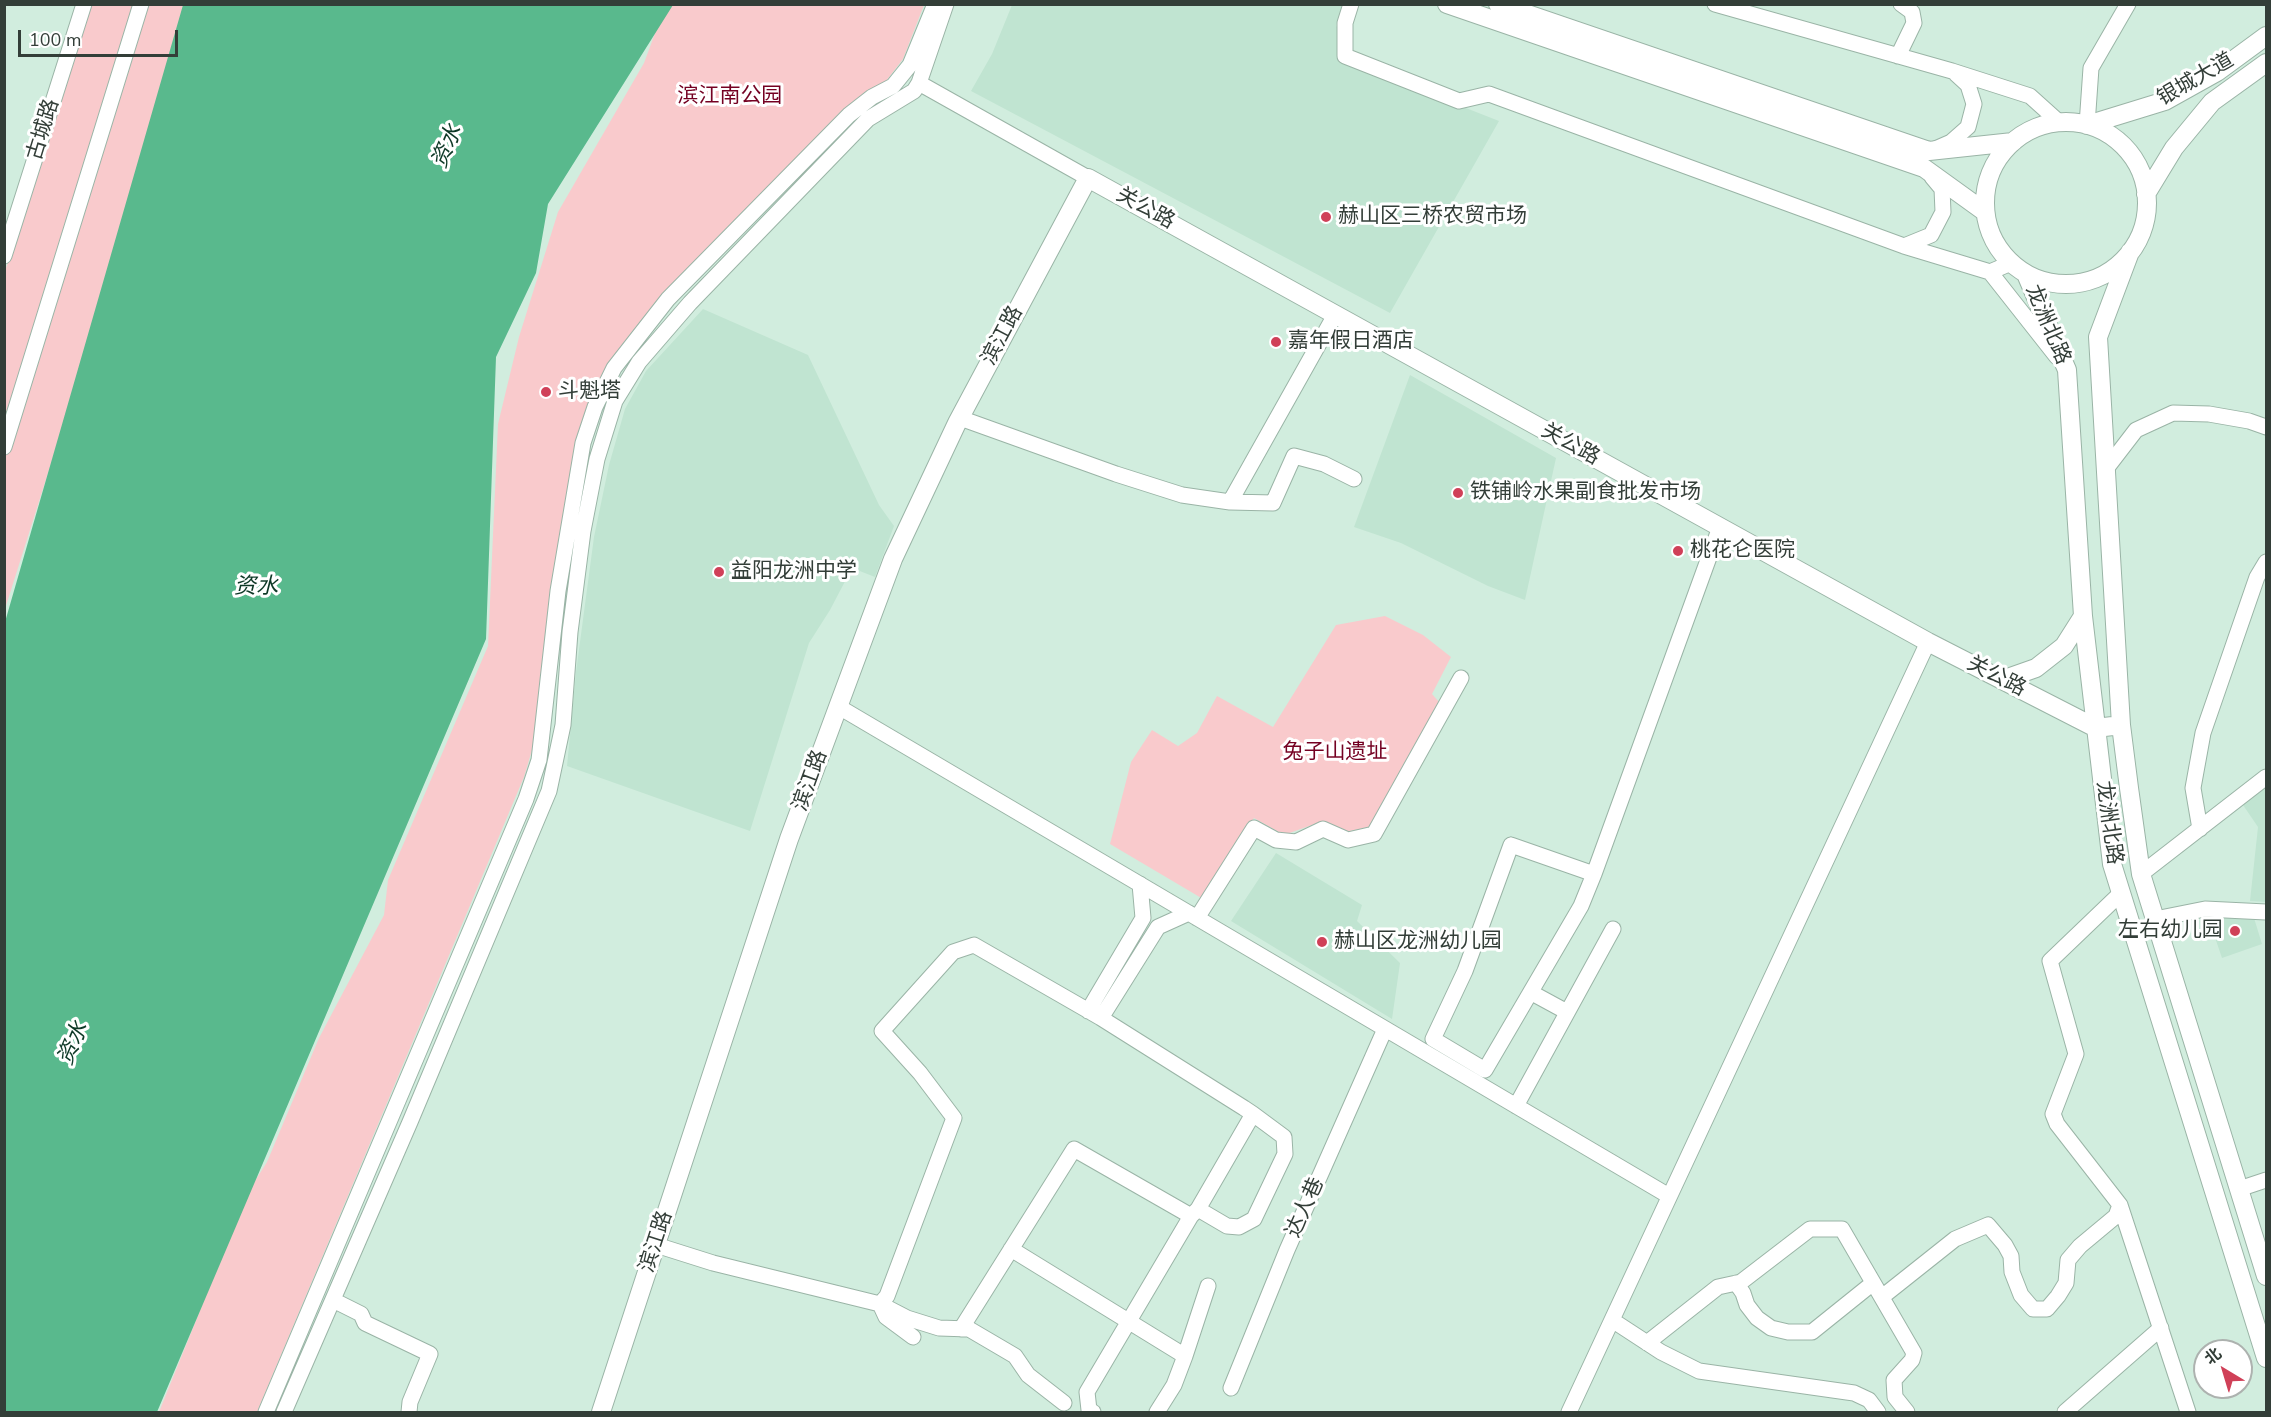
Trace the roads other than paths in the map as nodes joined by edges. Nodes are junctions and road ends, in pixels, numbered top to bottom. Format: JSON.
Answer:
{"nodes":[{"id":1,"x":84,"y":4,"type":"edge"},
{"id":2,"x":141,"y":4,"type":"edge"},
{"id":3,"x":935,"y":4,"type":"edge"},
{"id":4,"x":946,"y":4,"type":"edge"},
{"id":5,"x":1351,"y":4,"type":"edge"},
{"id":6,"x":1447,"y":4,"type":"edge"},
{"id":7,"x":1497,"y":4,"type":"edge"},
{"id":8,"x":1715,"y":4,"type":"edge"},
{"id":9,"x":2128,"y":4,"type":"edge"},
{"id":10,"x":1907,"y":6,"type":"edge"},
{"id":11,"x":2266,"y":36,"type":"edge"},
{"id":12,"x":1898,"y":56,"type":"junction"},
{"id":13,"x":2266,"y":63,"type":"edge"},
{"id":14,"x":1952,"y":70,"type":"junction"},
{"id":15,"x":919,"y":83,"type":"junction"},
{"id":16,"x":2060,"y":123,"type":"junction"},
{"id":17,"x":2087,"y":125,"type":"junction"},
{"id":18,"x":2013,"y":142,"type":"junction"},
{"id":19,"x":1927,"y":160,"type":"junction"},
{"id":20,"x":1088,"y":178,"type":"junction"},
{"id":21,"x":2146,"y":194,"type":"junction"},
{"id":22,"x":1985,"y":212,"type":"junction"},
{"id":23,"x":1904,"y":246,"type":"junction"},
{"id":24,"x":2130,"y":252,"type":"junction"},
{"id":25,"x":4,"y":256,"type":"edge"},
{"id":26,"x":2011,"y":263,"type":"junction"},
{"id":27,"x":1990,"y":272,"type":"junction"},
{"id":28,"x":2026,"y":274,"type":"junction"},
{"id":29,"x":1335,"y":315,"type":"junction"},
{"id":30,"x":2067,"y":370,"type":"junction"},
{"id":31,"x":960,"y":418,"type":"junction"},
{"id":32,"x":2266,"y":427,"type":"edge"},
{"id":33,"x":4,"y":447,"type":"edge"},
{"id":34,"x":2106,"y":469,"type":"junction"},
{"id":35,"x":1354,"y":479,"type":"dead end"},
{"id":36,"x":1230,"y":502,"type":"junction"},
{"id":37,"x":1720,"y":527,"type":"junction"},
{"id":38,"x":2266,"y":562,"type":"edge"},
{"id":39,"x":2084,"y":616,"type":"junction"},
{"id":40,"x":1928,"y":642,"type":"junction"},
{"id":41,"x":1461,"y":678,"type":"dead end"},
{"id":42,"x":2001,"y":680,"type":"junction"},
{"id":43,"x":839,"y":707,"type":"junction"},
{"id":44,"x":2121,"y":725,"type":"junction"},
{"id":45,"x":2096,"y":728,"type":"junction"},
{"id":46,"x":2266,"y":777,"type":"edge"},
{"id":47,"x":2200,"y":829,"type":"junction"},
{"id":48,"x":1594,"y":874,"type":"junction"},
{"id":49,"x":2141,"y":874,"type":"junction"},
{"id":50,"x":1140,"y":884,"type":"junction"},
{"id":51,"x":2121,"y":893,"type":"junction"},
{"id":52,"x":2266,"y":912,"type":"edge"},
{"id":53,"x":1193,"y":915,"type":"junction"},
{"id":54,"x":2155,"y":919,"type":"junction"},
{"id":55,"x":1613,"y":929,"type":"dead end"},
{"id":56,"x":1532,"y":993,"type":"junction"},
{"id":57,"x":1567,"y":1012,"type":"junction"},
{"id":58,"x":1095,"y":1014,"type":"junction"},
{"id":59,"x":1385,"y":1029,"type":"junction"},
{"id":60,"x":1516,"y":1106,"type":"junction"},
{"id":61,"x":1253,"y":1114,"type":"junction"},
{"id":62,"x":2266,"y":1179,"type":"edge"},
{"id":63,"x":2240,"y":1190,"type":"junction"},
{"id":64,"x":1669,"y":1196,"type":"junction"},
{"id":65,"x":2120,"y":1205,"type":"junction"},
{"id":66,"x":1194,"y":1212,"type":"junction"},
{"id":67,"x":656,"y":1245,"type":"junction"},
{"id":68,"x":1011,"y":1249,"type":"junction"},
{"id":69,"x":2266,"y":1276,"type":"edge"},
{"id":70,"x":1736,"y":1283,"type":"junction"},
{"id":71,"x":1873,"y":1283,"type":"junction"},
{"id":72,"x":1208,"y":1286,"type":"dead end"},
{"id":73,"x":1882,"y":1297,"type":"junction"},
{"id":74,"x":333,"y":1300,"type":"junction"},
{"id":75,"x":880,"y":1304,"type":"junction"},
{"id":76,"x":1612,"y":1320,"type":"junction"},
{"id":77,"x":1129,"y":1322,"type":"junction"},
{"id":78,"x":2161,"y":1328,"type":"junction"},
{"id":79,"x":961,"y":1329,"type":"junction"},
{"id":80,"x":913,"y":1337,"type":"dead end"},
{"id":81,"x":1647,"y":1343,"type":"junction"},
{"id":82,"x":1185,"y":1356,"type":"junction"},
{"id":83,"x":2266,"y":1358,"type":"edge"},
{"id":84,"x":1231,"y":1388,"type":"dead end"},
{"id":85,"x":1064,"y":1403,"type":"dead end"},
{"id":86,"x":266,"y":1413,"type":"edge"},
{"id":87,"x":284,"y":1413,"type":"edge"},
{"id":88,"x":409,"y":1413,"type":"edge"},
{"id":89,"x":601,"y":1413,"type":"edge"},
{"id":90,"x":1093,"y":1413,"type":"edge"},
{"id":91,"x":1157,"y":1413,"type":"edge"},
{"id":92,"x":1569,"y":1413,"type":"edge"},
{"id":93,"x":1878,"y":1413,"type":"edge"},
{"id":94,"x":1907,"y":1413,"type":"edge"},
{"id":95,"x":2066,"y":1413,"type":"edge"},
{"id":96,"x":2188,"y":1413,"type":"edge"}],
"edges":[{"from":1,"to":25,"type":"street","name":"古城路"},
{"from":2,"to":33,"type":"street"},
{"from":3,"to":86,"type":"street"},
{"from":4,"to":15,"type":"street"},
{"from":5,"to":23,"type":"street"},
{"from":6,"to":19,"type":"main road"},
{"from":7,"to":19,"type":"main road"},
{"from":8,"to":12,"type":"street"},
{"from":9,"to":17,"type":"street"},
{"from":10,"to":12,"type":"street"},
{"from":11,"to":17,"type":"main road","name":"银城大道"},
{"from":12,"to":14,"type":"street"},
{"from":13,"to":21,"type":"main road","name":"银城大道"},
{"from":14,"to":16,"type":"street"},
{"from":14,"to":19,"type":"street"},
{"from":15,"to":20,"type":"street"},
{"from":15,"to":74,"type":"street"},
{"from":16,"to":17,"type":"main road"},
{"from":16,"to":18,"type":"main road"},
{"from":17,"to":21,"type":"main road"},
{"from":18,"to":19,"type":"main road"},
{"from":18,"to":22,"type":"main road"},
{"from":19,"to":22,"type":"main road"},
{"from":19,"to":23,"type":"street"},
{"from":20,"to":29,"type":"main road","name":"关公路"},
{"from":20,"to":31,"type":"main road","name":"滨江路"},
{"from":21,"to":24,"type":"main road"},
{"from":22,"to":26,"type":"main road"},
{"from":23,"to":27,"type":"street"},
{"from":24,"to":28,"type":"main road"},
{"from":24,"to":34,"type":"main road","name":"龙洲北路"},
{"from":26,"to":27,"type":"street"},
{"from":26,"to":28,"type":"main road"},
{"from":27,"to":30,"type":"street"},
{"from":28,"to":30,"type":"main road","name":"龙洲北路"},
{"from":29,"to":36,"type":"street"},
{"from":29,"to":37,"type":"main road","name":"关公路"},
{"from":30,"to":39,"type":"main road","name":"龙洲北路"},
{"from":31,"to":36,"type":"street"},
{"from":31,"to":43,"type":"main road","name":"滨江路"},
{"from":32,"to":34,"type":"street"},
{"from":34,"to":44,"type":"main road","name":"龙洲北路"},
{"from":35,"to":36,"type":"street"},
{"from":37,"to":40,"type":"main road","name":"关公路"},
{"from":37,"to":48,"type":"street"},
{"from":38,"to":47,"type":"street"},
{"from":39,"to":42,"type":"main road"},
{"from":39,"to":45,"type":"main road","name":"龙洲北路"},
{"from":40,"to":42,"type":"main road","name":"关公路"},
{"from":40,"to":64,"type":"street"},
{"from":41,"to":53,"type":"street"},
{"from":42,"to":45,"type":"main road","name":"关公路"},
{"from":43,"to":50,"type":"street"},
{"from":43,"to":67,"type":"main road","name":"滨江路"},
{"from":44,"to":45,"type":"main road"},
{"from":44,"to":49,"type":"main road","name":"龙洲北路"},
{"from":45,"to":51,"type":"main road","name":"龙洲北路"},
{"from":46,"to":47,"type":"street"},
{"from":47,"to":49,"type":"street"},
{"from":48,"to":56,"type":"street"},
{"from":48,"to":56,"type":"street"},
{"from":49,"to":54,"type":"main road","name":"龙洲北路"},
{"from":50,"to":53,"type":"street"},
{"from":50,"to":58,"type":"street"},
{"from":51,"to":65,"type":"street"},
{"from":51,"to":83,"type":"main road","name":"龙洲北路"},
{"from":52,"to":54,"type":"street"},
{"from":53,"to":58,"type":"street"},
{"from":53,"to":59,"type":"street"},
{"from":54,"to":63,"type":"main road","name":"龙洲北路"},
{"from":55,"to":57,"type":"street"},
{"from":56,"to":57,"type":"street"},
{"from":57,"to":60,"type":"street"},
{"from":58,"to":61,"type":"street"},
{"from":58,"to":75,"type":"street"},
{"from":59,"to":60,"type":"street"},
{"from":59,"to":84,"type":"street","name":"达人巷"},
{"from":60,"to":64,"type":"street"},
{"from":61,"to":66,"type":"street"},
{"from":61,"to":66,"type":"street"},
{"from":62,"to":63,"type":"street"},
{"from":63,"to":69,"type":"main road","name":"龙洲北路"},
{"from":64,"to":76,"type":"street"},
{"from":65,"to":73,"type":"street"},
{"from":65,"to":78,"type":"street"},
{"from":66,"to":68,"type":"street"},
{"from":66,"to":77,"type":"street"},
{"from":67,"to":75,"type":"street"},
{"from":67,"to":89,"type":"main road","name":"滨江路"},
{"from":68,"to":77,"type":"street"},
{"from":68,"to":79,"type":"street"},
{"from":70,"to":71,"type":"street"},
{"from":70,"to":71,"type":"street"},
{"from":70,"to":81,"type":"street"},
{"from":71,"to":73,"type":"street"},
{"from":72,"to":82,"type":"street"},
{"from":73,"to":94,"type":"street"},
{"from":74,"to":87,"type":"street"},
{"from":74,"to":88,"type":"street"},
{"from":75,"to":79,"type":"street"},
{"from":75,"to":80,"type":"street"},
{"from":76,"to":81,"type":"street"},
{"from":76,"to":92,"type":"street"},
{"from":77,"to":82,"type":"street"},
{"from":77,"to":90,"type":"street"},
{"from":78,"to":95,"type":"street"},
{"from":78,"to":96,"type":"street"},
{"from":79,"to":85,"type":"street"},
{"from":81,"to":93,"type":"street"},
{"from":82,"to":91,"type":"street"}]}
